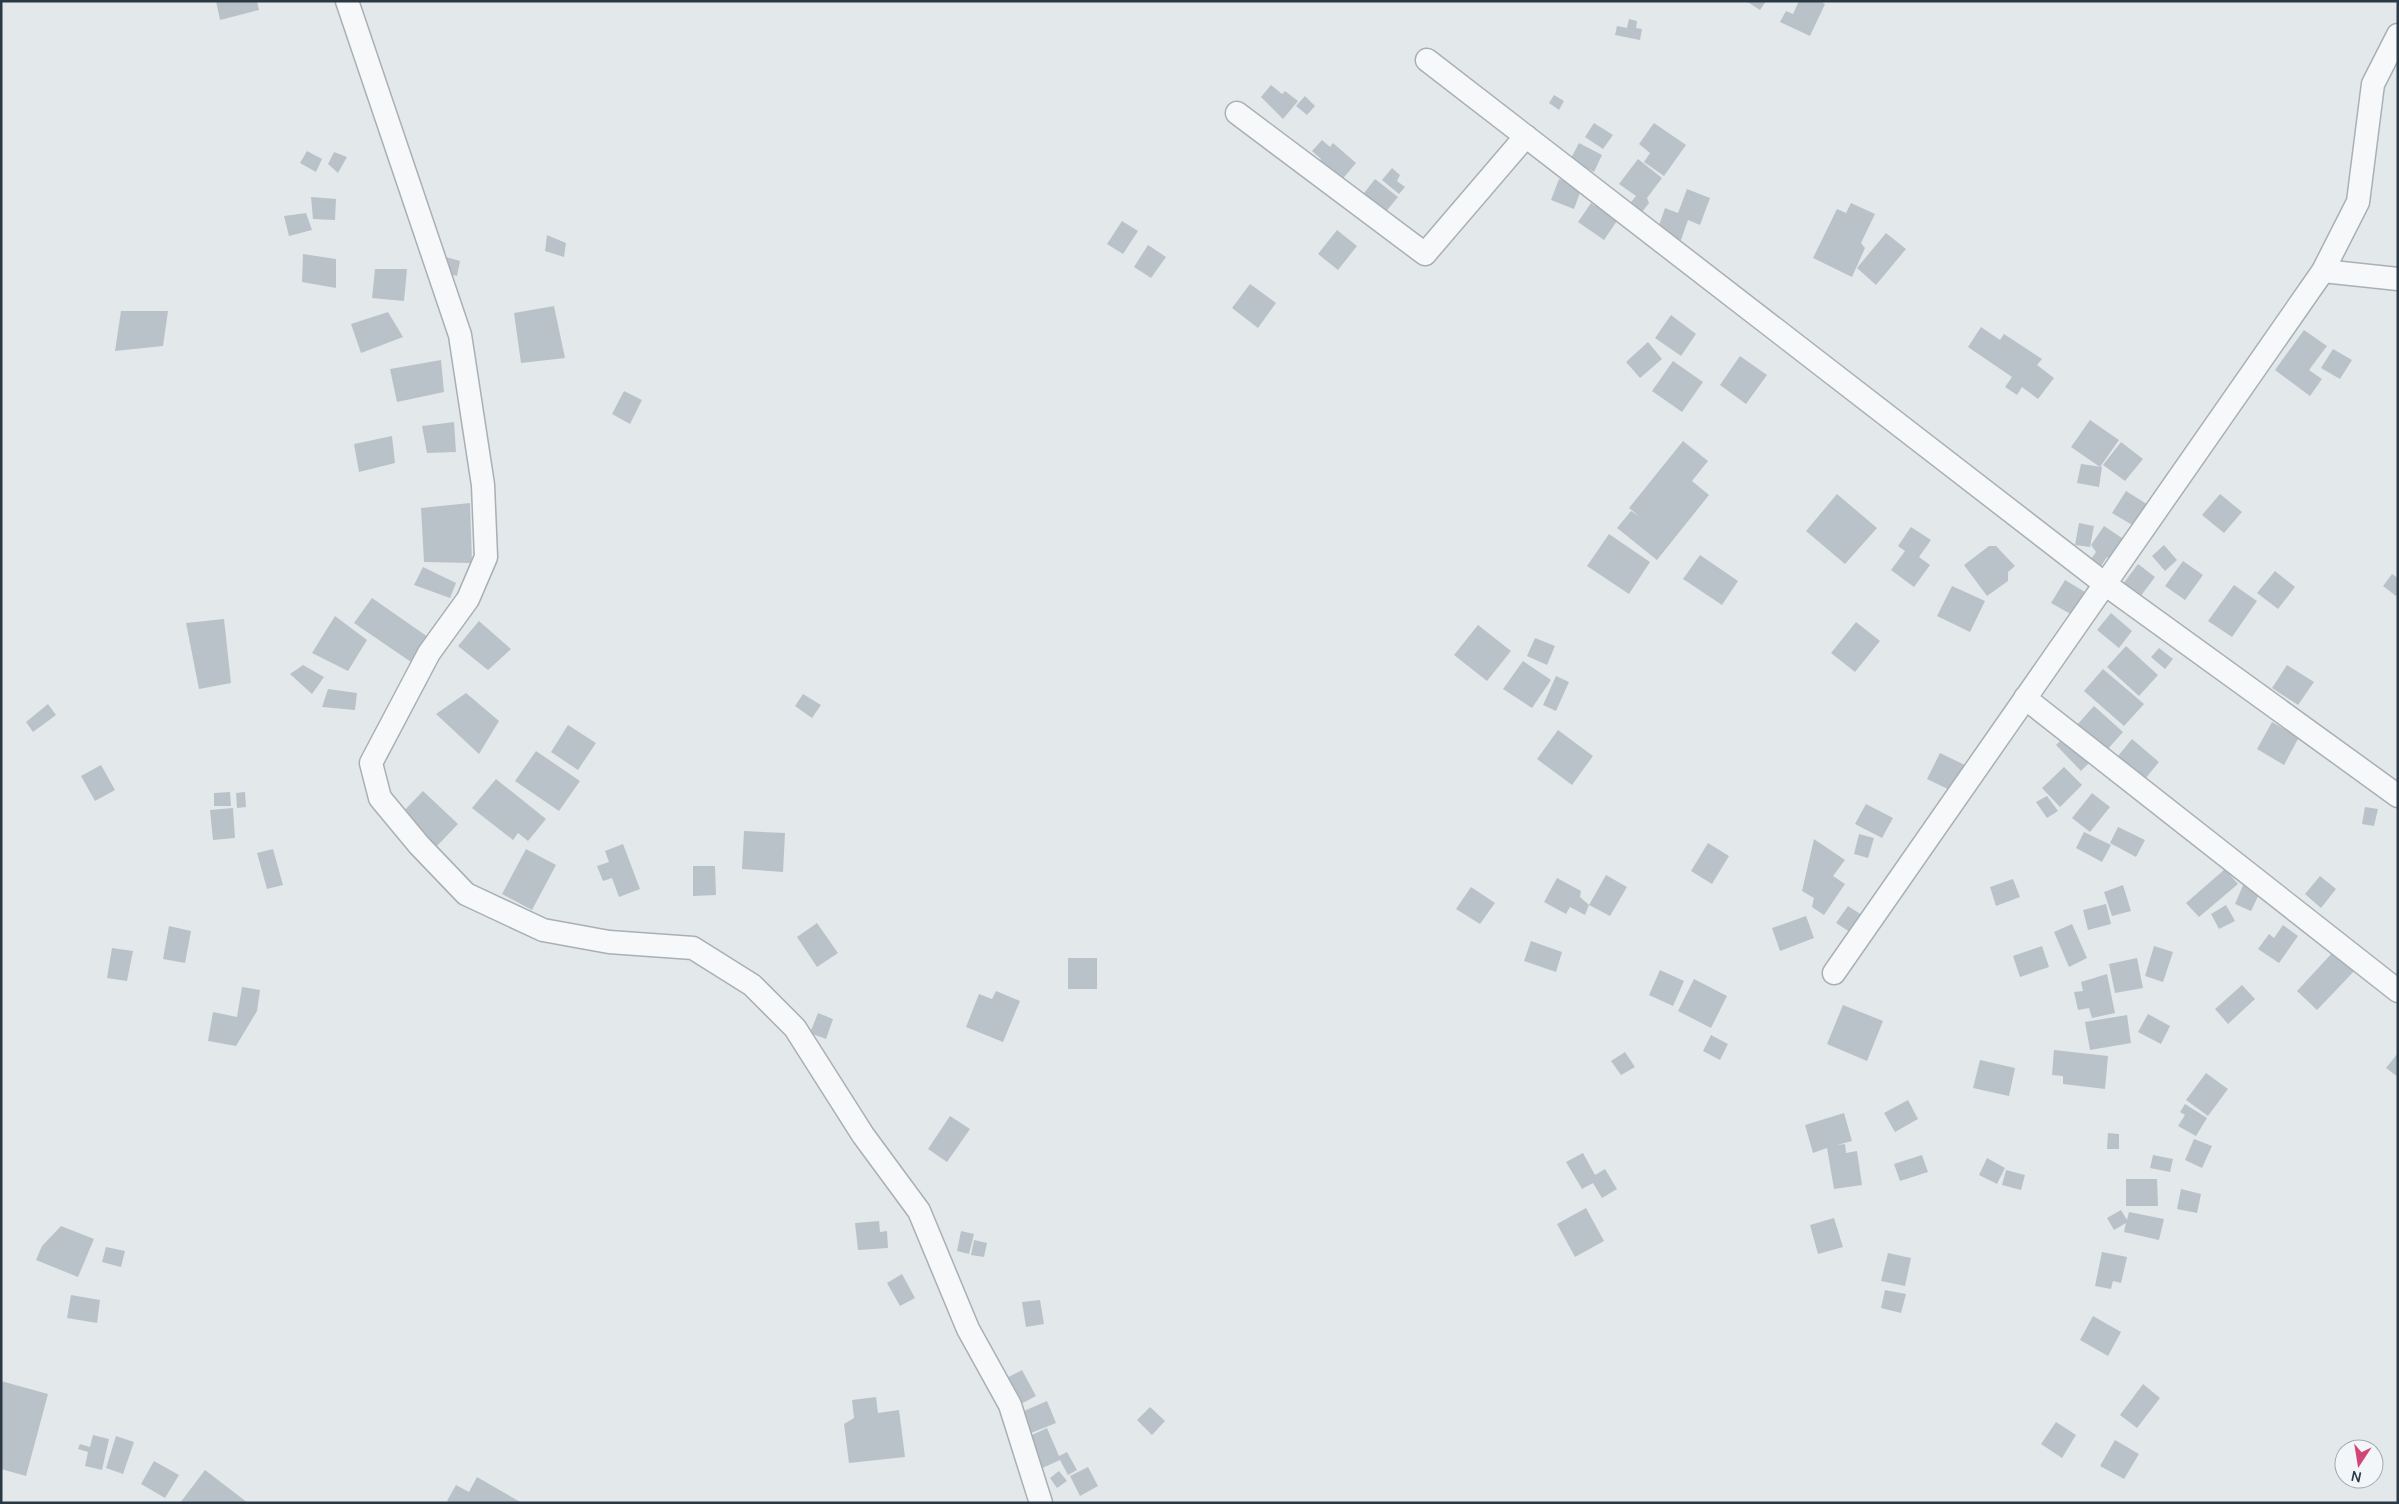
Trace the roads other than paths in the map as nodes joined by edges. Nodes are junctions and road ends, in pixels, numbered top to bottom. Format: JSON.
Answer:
{"nodes":[{"id":1,"x":347,"y":1,"type":"edge"},
{"id":2,"x":2398,"y":36,"type":"edge"},
{"id":3,"x":1428,"y":60,"type":"dead end"},
{"id":4,"x":1237,"y":113,"type":"dead end"},
{"id":5,"x":1526,"y":136,"type":"junction"},
{"id":6,"x":2323,"y":271,"type":"junction"},
{"id":7,"x":2398,"y":280,"type":"edge"},
{"id":8,"x":2105,"y":584,"type":"junction"},
{"id":9,"x":2026,"y":698,"type":"junction"},
{"id":10,"x":2398,"y":796,"type":"edge"},
{"id":11,"x":1834,"y":973,"type":"dead end"},
{"id":12,"x":2398,"y":991,"type":"edge"},
{"id":13,"x":1041,"y":1503,"type":"edge"}],
"edges":[{"from":1,"to":13,"type":"street"},
{"from":2,"to":6,"type":"street"},
{"from":3,"to":5,"type":"street"},
{"from":4,"to":5,"type":"street"},
{"from":5,"to":8,"type":"street"},
{"from":6,"to":7,"type":"street"},
{"from":6,"to":8,"type":"street"},
{"from":8,"to":9,"type":"street"},
{"from":8,"to":10,"type":"street"},
{"from":9,"to":11,"type":"street"},
{"from":9,"to":12,"type":"street"}]}
